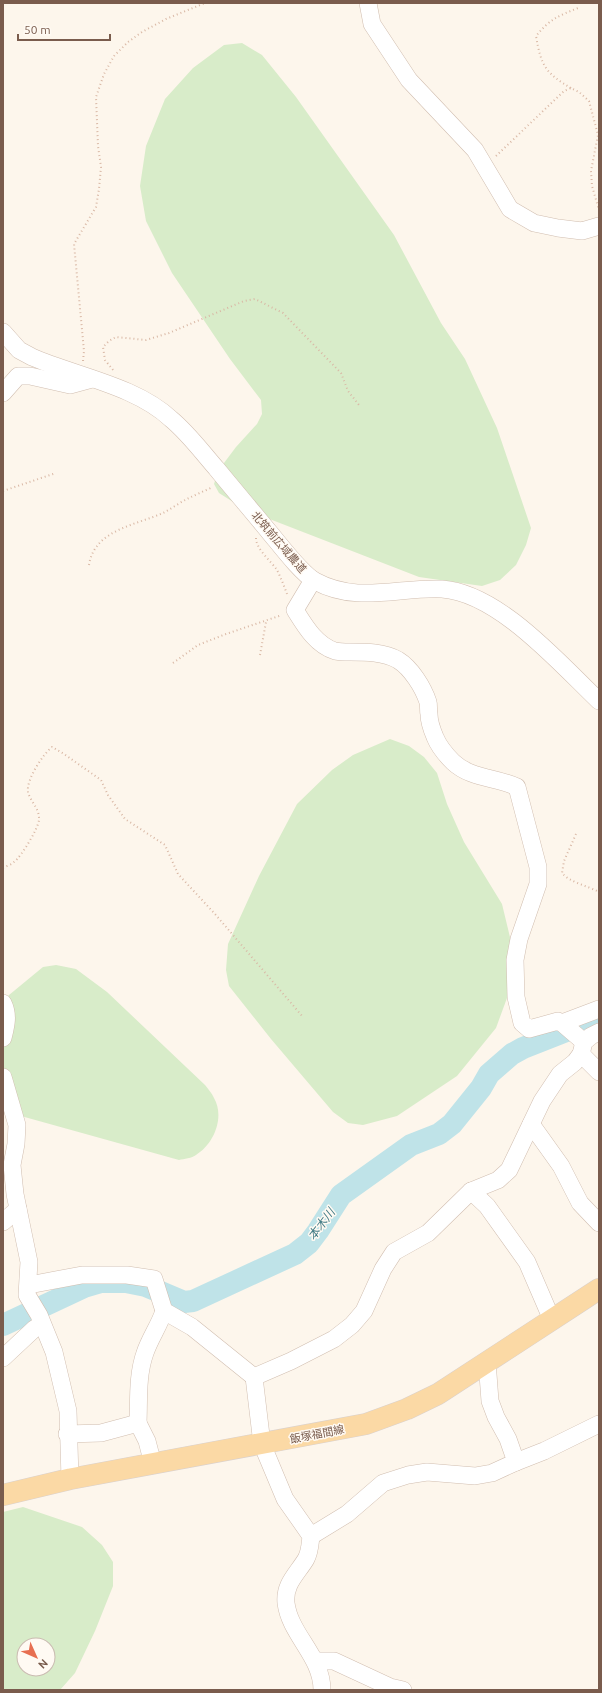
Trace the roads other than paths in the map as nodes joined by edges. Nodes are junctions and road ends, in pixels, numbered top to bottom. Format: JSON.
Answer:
{"nodes":[{"id":1,"x":368,"y":3,"type":"edge"},
{"id":2,"x":599,"y":226,"type":"edge"},
{"id":3,"x":3,"y":332,"type":"edge"},
{"id":4,"x":87,"y":378,"type":"junction"},
{"id":5,"x":3,"y":393,"type":"edge"},
{"id":6,"x":313,"y":580,"type":"junction"},
{"id":7,"x":599,"y":701,"type":"edge"},
{"id":8,"x":3,"y":1003,"type":"edge"},
{"id":9,"x":599,"y":1009,"type":"edge"},
{"id":10,"x":562,"y":1023,"type":"junction"},
{"id":11,"x":599,"y":1032,"type":"edge"},
{"id":12,"x":3,"y":1038,"type":"edge"},
{"id":13,"x":582,"y":1048,"type":"junction"},
{"id":14,"x":599,"y":1072,"type":"edge"},
{"id":15,"x":3,"y":1077,"type":"edge"},
{"id":16,"x":531,"y":1124,"type":"junction"},
{"id":17,"x":471,"y":1191,"type":"junction"},
{"id":18,"x":18,"y":1209,"type":"junction"},
{"id":19,"x":3,"y":1222,"type":"edge"},
{"id":20,"x":599,"y":1223,"type":"edge"},
{"id":21,"x":29,"y":1285,"type":"junction"},
{"id":22,"x":599,"y":1289,"type":"edge"},
{"id":23,"x":164,"y":1311,"type":"junction"},
{"id":24,"x":552,"y":1320,"type":"junction"},
{"id":25,"x":42,"y":1324,"type":"junction"},
{"id":26,"x":3,"y":1358,"type":"edge"},
{"id":27,"x":487,"y":1361,"type":"junction"},
{"id":28,"x":254,"y":1377,"type":"junction"},
{"id":29,"x":138,"y":1423,"type":"junction"},
{"id":30,"x":599,"y":1424,"type":"edge"},
{"id":31,"x":67,"y":1434,"type":"junction"},
{"id":32,"x":262,"y":1444,"type":"junction"},
{"id":33,"x":516,"y":1462,"type":"junction"},
{"id":34,"x":153,"y":1464,"type":"junction"},
{"id":35,"x":70,"y":1479,"type":"junction"},
{"id":36,"x":3,"y":1495,"type":"edge"},
{"id":37,"x":311,"y":1536,"type":"junction"},
{"id":38,"x":315,"y":1661,"type":"junction"},
{"id":39,"x":322,"y":1690,"type":"edge"},
{"id":40,"x":403,"y":1690,"type":"edge"}],
"edges":[{"from":1,"to":2,"type":"street"},
{"from":3,"to":4,"type":"street","name":"北筑前広域農道"},
{"from":4,"to":5,"type":"street"},
{"from":4,"to":6,"type":"street","name":"北筑前広域農道"},
{"from":6,"to":7,"type":"street","name":"北筑前広域農道"},
{"from":6,"to":10,"type":"street"},
{"from":8,"to":12,"type":"street"},
{"from":9,"to":10,"type":"street"},
{"from":10,"to":13,"type":"street"},
{"from":11,"to":13,"type":"street"},
{"from":13,"to":14,"type":"street"},
{"from":13,"to":16,"type":"street"},
{"from":15,"to":18,"type":"street"},
{"from":16,"to":17,"type":"street"},
{"from":16,"to":20,"type":"street"},
{"from":17,"to":24,"type":"street"},
{"from":17,"to":28,"type":"street"},
{"from":18,"to":19,"type":"street"},
{"from":18,"to":21,"type":"street"},
{"from":21,"to":23,"type":"street"},
{"from":21,"to":25,"type":"street"},
{"from":22,"to":24,"type":"main road","name":"飯塚福間線"},
{"from":23,"to":28,"type":"street"},
{"from":23,"to":29,"type":"street"},
{"from":24,"to":27,"type":"main road","name":"飯塚福間線"},
{"from":25,"to":26,"type":"street"},
{"from":25,"to":31,"type":"street"},
{"from":27,"to":32,"type":"main road","name":"飯塚福間線"},
{"from":27,"to":33,"type":"street"},
{"from":28,"to":32,"type":"street"},
{"from":29,"to":31,"type":"street"},
{"from":29,"to":34,"type":"street"},
{"from":30,"to":33,"type":"street"},
{"from":31,"to":35,"type":"street"},
{"from":32,"to":34,"type":"main road","name":"飯塚福間線"},
{"from":32,"to":37,"type":"street"},
{"from":33,"to":37,"type":"street"},
{"from":34,"to":35,"type":"main road","name":"飯塚福間線"},
{"from":35,"to":36,"type":"main road","name":"飯塚福間線"},
{"from":37,"to":38,"type":"street"},
{"from":38,"to":39,"type":"street"},
{"from":38,"to":40,"type":"street"}]}
